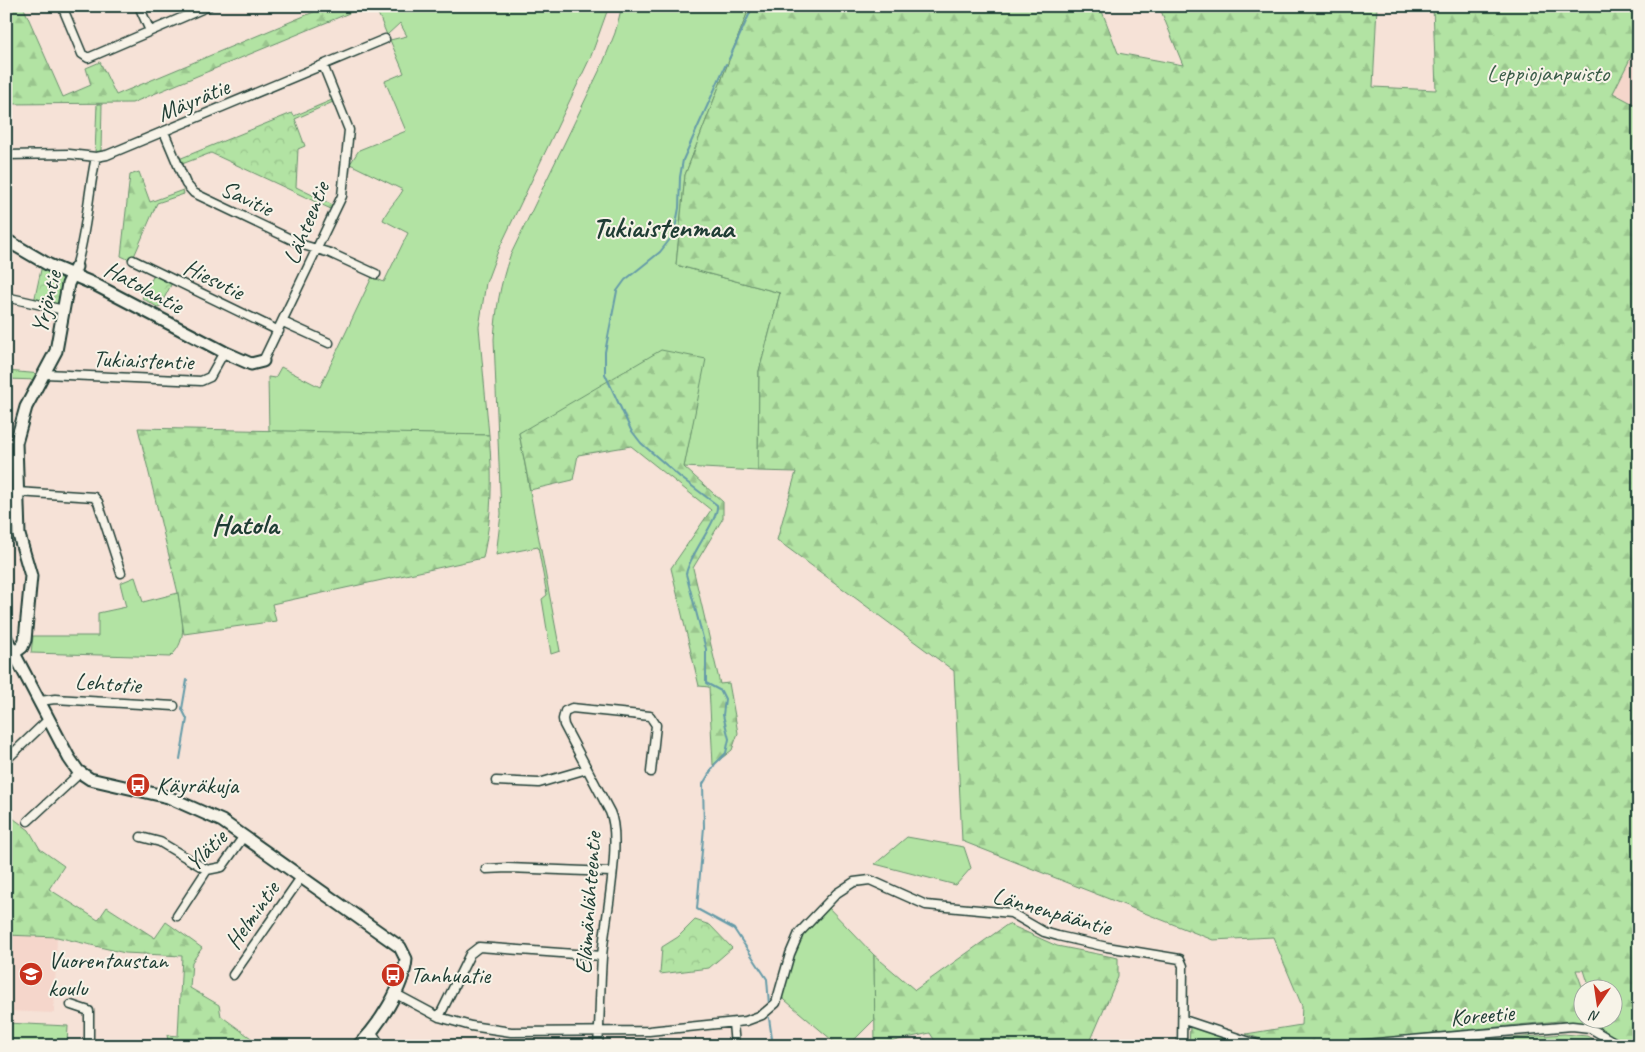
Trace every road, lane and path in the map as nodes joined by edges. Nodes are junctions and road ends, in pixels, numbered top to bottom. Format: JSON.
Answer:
{"nodes":[{"id":1,"x":62,"y":6,"type":"edge"},
{"id":2,"x":139,"y":6,"type":"edge"},
{"id":3,"x":209,"y":6,"type":"edge"},
{"id":4,"x":150,"y":32,"type":"junction"},
{"id":5,"x":386,"y":39,"type":"dead end"},
{"id":6,"x":323,"y":66,"type":"junction"},
{"id":7,"x":164,"y":132,"type":"junction"},
{"id":8,"x":6,"y":155,"type":"edge"},
{"id":9,"x":96,"y":157,"type":"junction"},
{"id":10,"x":6,"y":240,"type":"edge"},
{"id":11,"x":318,"y":250,"type":"junction"},
{"id":12,"x":133,"y":260,"type":"dead end"},
{"id":13,"x":75,"y":271,"type":"junction"},
{"id":14,"x":376,"y":274,"type":"dead end"},
{"id":15,"x":6,"y":297,"type":"edge"},
{"id":16,"x":64,"y":310,"type":"junction"},
{"id":17,"x":284,"y":322,"type":"junction"},
{"id":18,"x":279,"y":331,"type":"junction"},
{"id":19,"x":329,"y":343,"type":"dead end"},
{"id":20,"x":224,"y":352,"type":"junction"},
{"id":21,"x":263,"y":361,"type":"joint"},
{"id":22,"x":45,"y":374,"type":"junction"},
{"id":23,"x":17,"y":492,"type":"junction"},
{"id":24,"x":121,"y":572,"type":"dead end"},
{"id":25,"x":6,"y":638,"type":"edge"},
{"id":26,"x":14,"y":653,"type":"junction"},
{"id":27,"x":40,"y":701,"type":"junction"},
{"id":28,"x":174,"y":706,"type":"dead end"},
{"id":29,"x":48,"y":719,"type":"junction"},
{"id":30,"x":6,"y":760,"type":"edge"},
{"id":31,"x":587,"y":769,"type":"junction"},
{"id":32,"x":651,"y":772,"type":"dead end"},
{"id":33,"x":80,"y":774,"type":"junction"},
{"id":34,"x":496,"y":781,"type":"dead end"},
{"id":35,"x":28,"y":821,"type":"dead end"},
{"id":36,"x":244,"y":836,"type":"junction"},
{"id":37,"x":140,"y":838,"type":"dead end"},
{"id":38,"x":486,"y":869,"type":"dead end"},
{"id":39,"x":207,"y":870,"type":"junction"},
{"id":40,"x":611,"y":872,"type":"junction"},
{"id":41,"x":302,"y":876,"type":"junction"},
{"id":42,"x":177,"y":916,"type":"dead end"},
{"id":43,"x":602,"y":956,"type":"junction"},
{"id":44,"x":233,"y":975,"type":"dead end"},
{"id":45,"x":394,"y":993,"type":"junction"},
{"id":46,"x":71,"y":1005,"type":"dead end"},
{"id":47,"x":439,"y":1017,"type":"junction"},
{"id":48,"x":1184,"y":1020,"type":"junction"},
{"id":49,"x":732,"y":1023,"type":"junction"},
{"id":50,"x":599,"y":1030,"type":"junction"},
{"id":51,"x":371,"y":1031,"type":"junction"},
{"id":52,"x":89,"y":1046,"type":"edge"},
{"id":53,"x":358,"y":1046,"type":"edge"},
{"id":54,"x":381,"y":1046,"type":"edge"},
{"id":55,"x":598,"y":1046,"type":"edge"},
{"id":56,"x":735,"y":1046,"type":"edge"},
{"id":57,"x":1182,"y":1046,"type":"edge"},
{"id":58,"x":1262,"y":1046,"type":"edge"},
{"id":59,"x":1342,"y":1046,"type":"edge"},
{"id":60,"x":1621,"y":1046,"type":"edge"}],
"edges":[{"from":1,"to":4,"type":"street"},
{"from":2,"to":4,"type":"street"},
{"from":3,"to":4,"type":"street"},
{"from":5,"to":6,"type":"street","name":"Mäyrätie"},
{"from":6,"to":7,"type":"street","name":"Mäyrätie"},
{"from":6,"to":11,"type":"street","name":"Lähteentie"},
{"from":7,"to":9,"type":"street","name":"Mäyrätie"},
{"from":7,"to":11,"type":"street","name":"Savitie"},
{"from":8,"to":9,"type":"street","name":"Mäyrätie"},
{"from":9,"to":13,"type":"street","name":"Yrjöntie"},
{"from":10,"to":13,"type":"street","name":"Hatolantie"},
{"from":11,"to":14,"type":"street","name":"Savitie"},
{"from":11,"to":17,"type":"street","name":"Lähteentie"},
{"from":12,"to":18,"type":"street","name":"Hiesutie"},
{"from":13,"to":16,"type":"street","name":"Yrjöntie"},
{"from":13,"to":20,"type":"street","name":"Hatolantie"},
{"from":15,"to":16,"type":"street"},
{"from":16,"to":22,"type":"street","name":"Yrjöntie"},
{"from":17,"to":18,"type":"street","name":"Lähteentie"},
{"from":17,"to":19,"type":"street"},
{"from":18,"to":21,"type":"street","name":"Lähteentie"},
{"from":20,"to":21,"type":"street","name":"Hatolantie"},
{"from":20,"to":22,"type":"street","name":"Tukiaistentie"},
{"from":22,"to":23,"type":"street","name":"Yrjöntie"},
{"from":23,"to":24,"type":"street"},
{"from":23,"to":26,"type":"street","name":"Yrjöntie"},
{"from":25,"to":26,"type":"street"},
{"from":26,"to":27,"type":"street"},
{"from":27,"to":28,"type":"street","name":"Lehtotie"},
{"from":27,"to":29,"type":"street"},
{"from":29,"to":30,"type":"street"},
{"from":29,"to":33,"type":"street"},
{"from":31,"to":32,"type":"street","name":"Elämänlähteentie"},
{"from":31,"to":34,"type":"street"},
{"from":31,"to":40,"type":"street","name":"Elämänlähteentie"},
{"from":33,"to":35,"type":"street"},
{"from":33,"to":36,"type":"street"},
{"from":36,"to":39,"type":"street","name":"Ylätie"},
{"from":36,"to":41,"type":"street"},
{"from":37,"to":39,"type":"street"},
{"from":38,"to":40,"type":"street"},
{"from":39,"to":42,"type":"street","name":"Ylätie"},
{"from":40,"to":43,"type":"street","name":"Elämänlähteentie"},
{"from":41,"to":44,"type":"street","name":"Helmintie"},
{"from":41,"to":45,"type":"street"},
{"from":43,"to":47,"type":"street"},
{"from":43,"to":50,"type":"street","name":"Elämänlähteentie"},
{"from":45,"to":47,"type":"street"},
{"from":45,"to":51,"type":"street"},
{"from":46,"to":52,"type":"street"},
{"from":47,"to":50,"type":"street"},
{"from":48,"to":49,"type":"street","name":"Lännenpääntie"},
{"from":48,"to":57,"type":"street"},
{"from":48,"to":58,"type":"street"},
{"from":49,"to":50,"type":"street"},
{"from":49,"to":56,"type":"street"},
{"from":50,"to":55,"type":"street","name":"Elämänlähteentie"},
{"from":51,"to":53,"type":"street"},
{"from":51,"to":54,"type":"street"},
{"from":59,"to":60,"type":"street","name":"Koreetie"}]}
